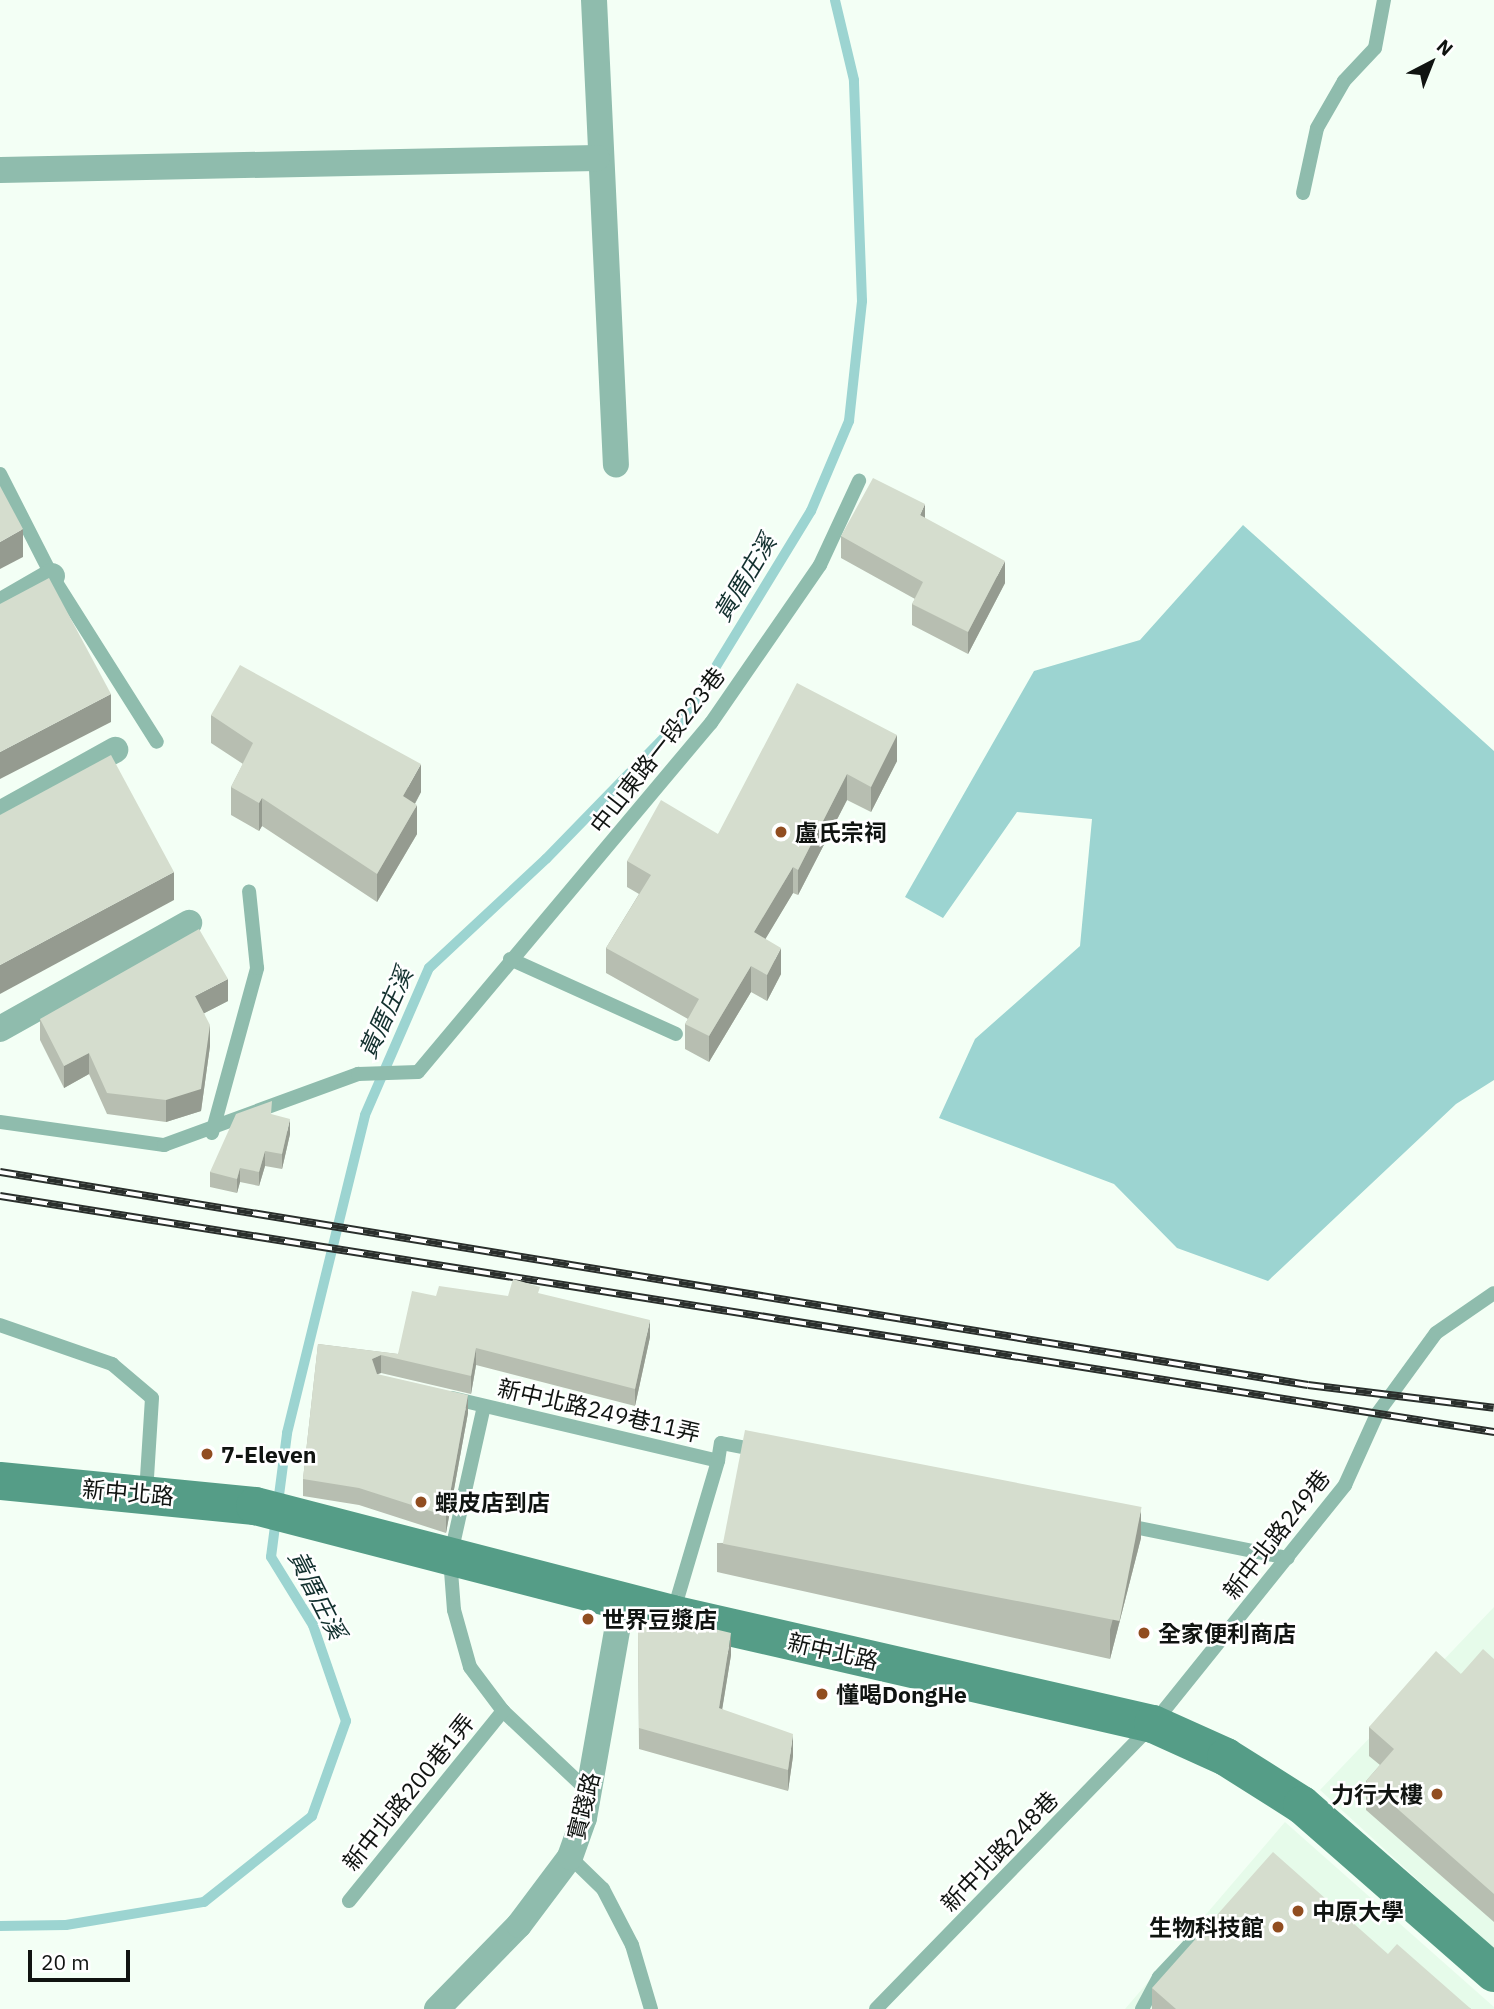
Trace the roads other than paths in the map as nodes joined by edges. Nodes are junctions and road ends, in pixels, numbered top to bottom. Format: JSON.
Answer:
{"nodes":[{"id":1,"x":594,"y":0,"type":"edge"},
{"id":2,"x":1384,"y":0,"type":"edge"},
{"id":3,"x":597,"y":158,"type":"junction"},
{"id":4,"x":0,"y":170,"type":"edge"},
{"id":5,"x":1303,"y":193,"type":"dead end"},
{"id":6,"x":616,"y":464,"type":"dead end"},
{"id":7,"x":0,"y":474,"type":"edge"},
{"id":8,"x":859,"y":481,"type":"dead end"},
{"id":9,"x":52,"y":576,"type":"junction"},
{"id":10,"x":0,"y":606,"type":"edge"},
{"id":11,"x":157,"y":742,"type":"dead end"},
{"id":12,"x":115,"y":750,"type":"dead end"},
{"id":13,"x":0,"y":814,"type":"edge"},
{"id":14,"x":249,"y":891,"type":"dead end"},
{"id":15,"x":189,"y":923,"type":"dead end"},
{"id":16,"x":510,"y":959,"type":"junction"},
{"id":17,"x":0,"y":1029,"type":"edge"},
{"id":18,"x":676,"y":1034,"type":"dead end"},
{"id":19,"x":0,"y":1122,"type":"edge"},
{"id":20,"x":212,"y":1133,"type":"junction"},
{"id":21,"x":1494,"y":1293,"type":"edge"},
{"id":22,"x":0,"y":1325,"type":"edge"},
{"id":23,"x":432,"y":1394,"type":"edge"},
{"id":24,"x":484,"y":1406,"type":"junction"},
{"id":25,"x":775,"y":1454,"type":"edge"},
{"id":26,"x":718,"y":1461,"type":"junction"},
{"id":27,"x":0,"y":1481,"type":"edge"},
{"id":28,"x":146,"y":1493,"type":"junction"},
{"id":29,"x":1112,"y":1523,"type":"edge"},
{"id":30,"x":450,"y":1558,"type":"junction"},
{"id":31,"x":1288,"y":1558,"type":"junction"},
{"id":32,"x":623,"y":1597,"type":"junction"},
{"id":33,"x":672,"y":1614,"type":"junction"},
{"id":34,"x":503,"y":1711,"type":"junction"},
{"id":35,"x":1153,"y":1724,"type":"junction"},
{"id":36,"x":589,"y":1792,"type":"junction"},
{"id":37,"x":570,"y":1857,"type":"junction"},
{"id":38,"x":349,"y":1901,"type":"dead end"},
{"id":39,"x":1225,"y":1907,"type":"edge"},
{"id":40,"x":1494,"y":1973,"type":"edge"},
{"id":41,"x":437,"y":2009,"type":"edge"},
{"id":42,"x":652,"y":2009,"type":"edge"},
{"id":43,"x":876,"y":2009,"type":"edge"},
{"id":44,"x":1142,"y":2009,"type":"edge"}],
"edges":[{"from":1,"to":3,"type":"street"},
{"from":2,"to":5,"type":"lane"},
{"from":3,"to":4,"type":"street"},
{"from":3,"to":6,"type":"street"},
{"from":7,"to":9,"type":"lane"},
{"from":8,"to":16,"type":"lane","name":"中山東路一段223巷"},
{"from":9,"to":10,"type":"street"},
{"from":9,"to":11,"type":"lane"},
{"from":12,"to":13,"type":"street"},
{"from":14,"to":20,"type":"lane"},
{"from":15,"to":17,"type":"street"},
{"from":16,"to":18,"type":"lane"},
{"from":16,"to":20,"type":"lane","name":"中山東路一段223巷"},
{"from":19,"to":20,"type":"lane","name":"中山東路一段223巷"},
{"from":21,"to":31,"type":"lane","name":"新中北路249巷"},
{"from":22,"to":28,"type":"lane"},
{"from":23,"to":24,"type":"lane","name":"新中北路249巷11弄"},
{"from":24,"to":26,"type":"lane","name":"新中北路249巷11弄"},
{"from":24,"to":30,"type":"lane"},
{"from":25,"to":26,"type":"lane","name":"新中北路249巷11弄"},
{"from":26,"to":33,"type":"lane"},
{"from":27,"to":28,"type":"street","name":"新中北路"},
{"from":28,"to":30,"type":"street","name":"新中北路"},
{"from":29,"to":31,"type":"lane"},
{"from":30,"to":32,"type":"street","name":"新中北路"},
{"from":30,"to":34,"type":"lane"},
{"from":31,"to":35,"type":"lane","name":"新中北路249巷"},
{"from":32,"to":33,"type":"street","name":"新中北路"},
{"from":32,"to":36,"type":"street","name":"實踐路"},
{"from":33,"to":35,"type":"street","name":"新中北路"},
{"from":34,"to":36,"type":"lane"},
{"from":34,"to":38,"type":"lane","name":"新中北路200巷1弄"},
{"from":35,"to":40,"type":"street","name":"新中北路"},
{"from":35,"to":43,"type":"lane","name":"新中北路248巷"},
{"from":36,"to":37,"type":"street","name":"實踐路"},
{"from":37,"to":41,"type":"street","name":"實踐路"},
{"from":37,"to":42,"type":"lane"},
{"from":39,"to":44,"type":"lane"}]}
